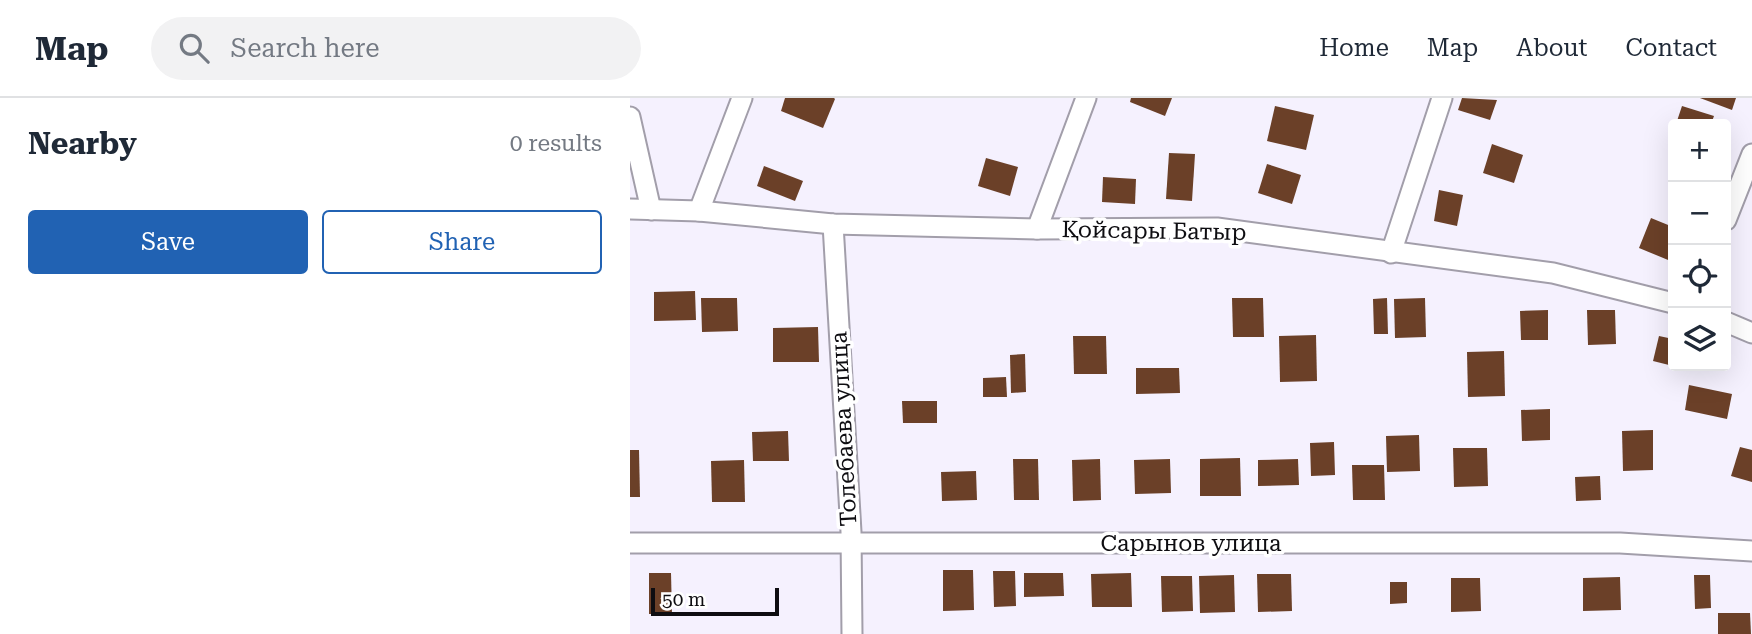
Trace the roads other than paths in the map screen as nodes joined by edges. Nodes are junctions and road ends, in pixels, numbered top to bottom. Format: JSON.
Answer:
{"nodes":[{"id":1,"x":742,"y":98,"type":"edge"},
{"id":2,"x":1086,"y":98,"type":"edge"},
{"id":3,"x":1442,"y":98,"type":"edge"},
{"id":4,"x":630,"y":117,"type":"edge"},
{"id":5,"x":1752,"y":154,"type":"edge"},
{"id":6,"x":1731,"y":207,"type":"edge"},
{"id":7,"x":630,"y":209,"type":"edge"},
{"id":8,"x":651,"y":210,"type":"junction"},
{"id":9,"x":699,"y":211,"type":"junction"},
{"id":10,"x":833,"y":224,"type":"junction"},
{"id":11,"x":1037,"y":229,"type":"junction"},
{"id":12,"x":1391,"y":253,"type":"junction"},
{"id":13,"x":1668,"y":302,"type":"edge"},
{"id":14,"x":1731,"y":324,"type":"edge"},
{"id":15,"x":1752,"y":333,"type":"edge"},
{"id":16,"x":630,"y":543,"type":"edge"},
{"id":17,"x":851,"y":544,"type":"junction"},
{"id":18,"x":1752,"y":551,"type":"edge"},
{"id":19,"x":852,"y":634,"type":"edge"}],
"edges":[{"from":1,"to":9,"type":"street"},
{"from":2,"to":11,"type":"street"},
{"from":3,"to":12,"type":"street"},
{"from":4,"to":8,"type":"street"},
{"from":5,"to":6,"type":"street"},
{"from":7,"to":8,"type":"street","name":"Қойсары Батыр"},
{"from":8,"to":9,"type":"street","name":"Қойсары Батыр"},
{"from":9,"to":10,"type":"street","name":"Қойсары Батыр"},
{"from":10,"to":11,"type":"street","name":"Қойсары Батыр"},
{"from":10,"to":17,"type":"street","name":"Толебаева улица"},
{"from":11,"to":12,"type":"street","name":"Қойсары Батыр"},
{"from":12,"to":13,"type":"street","name":"Қойсары Батыр"},
{"from":14,"to":15,"type":"street"},
{"from":16,"to":17,"type":"street","name":"Сарынов улица"},
{"from":17,"to":18,"type":"street","name":"Сарынов улица"},
{"from":17,"to":19,"type":"street","name":"Толебаева улица"}]}
